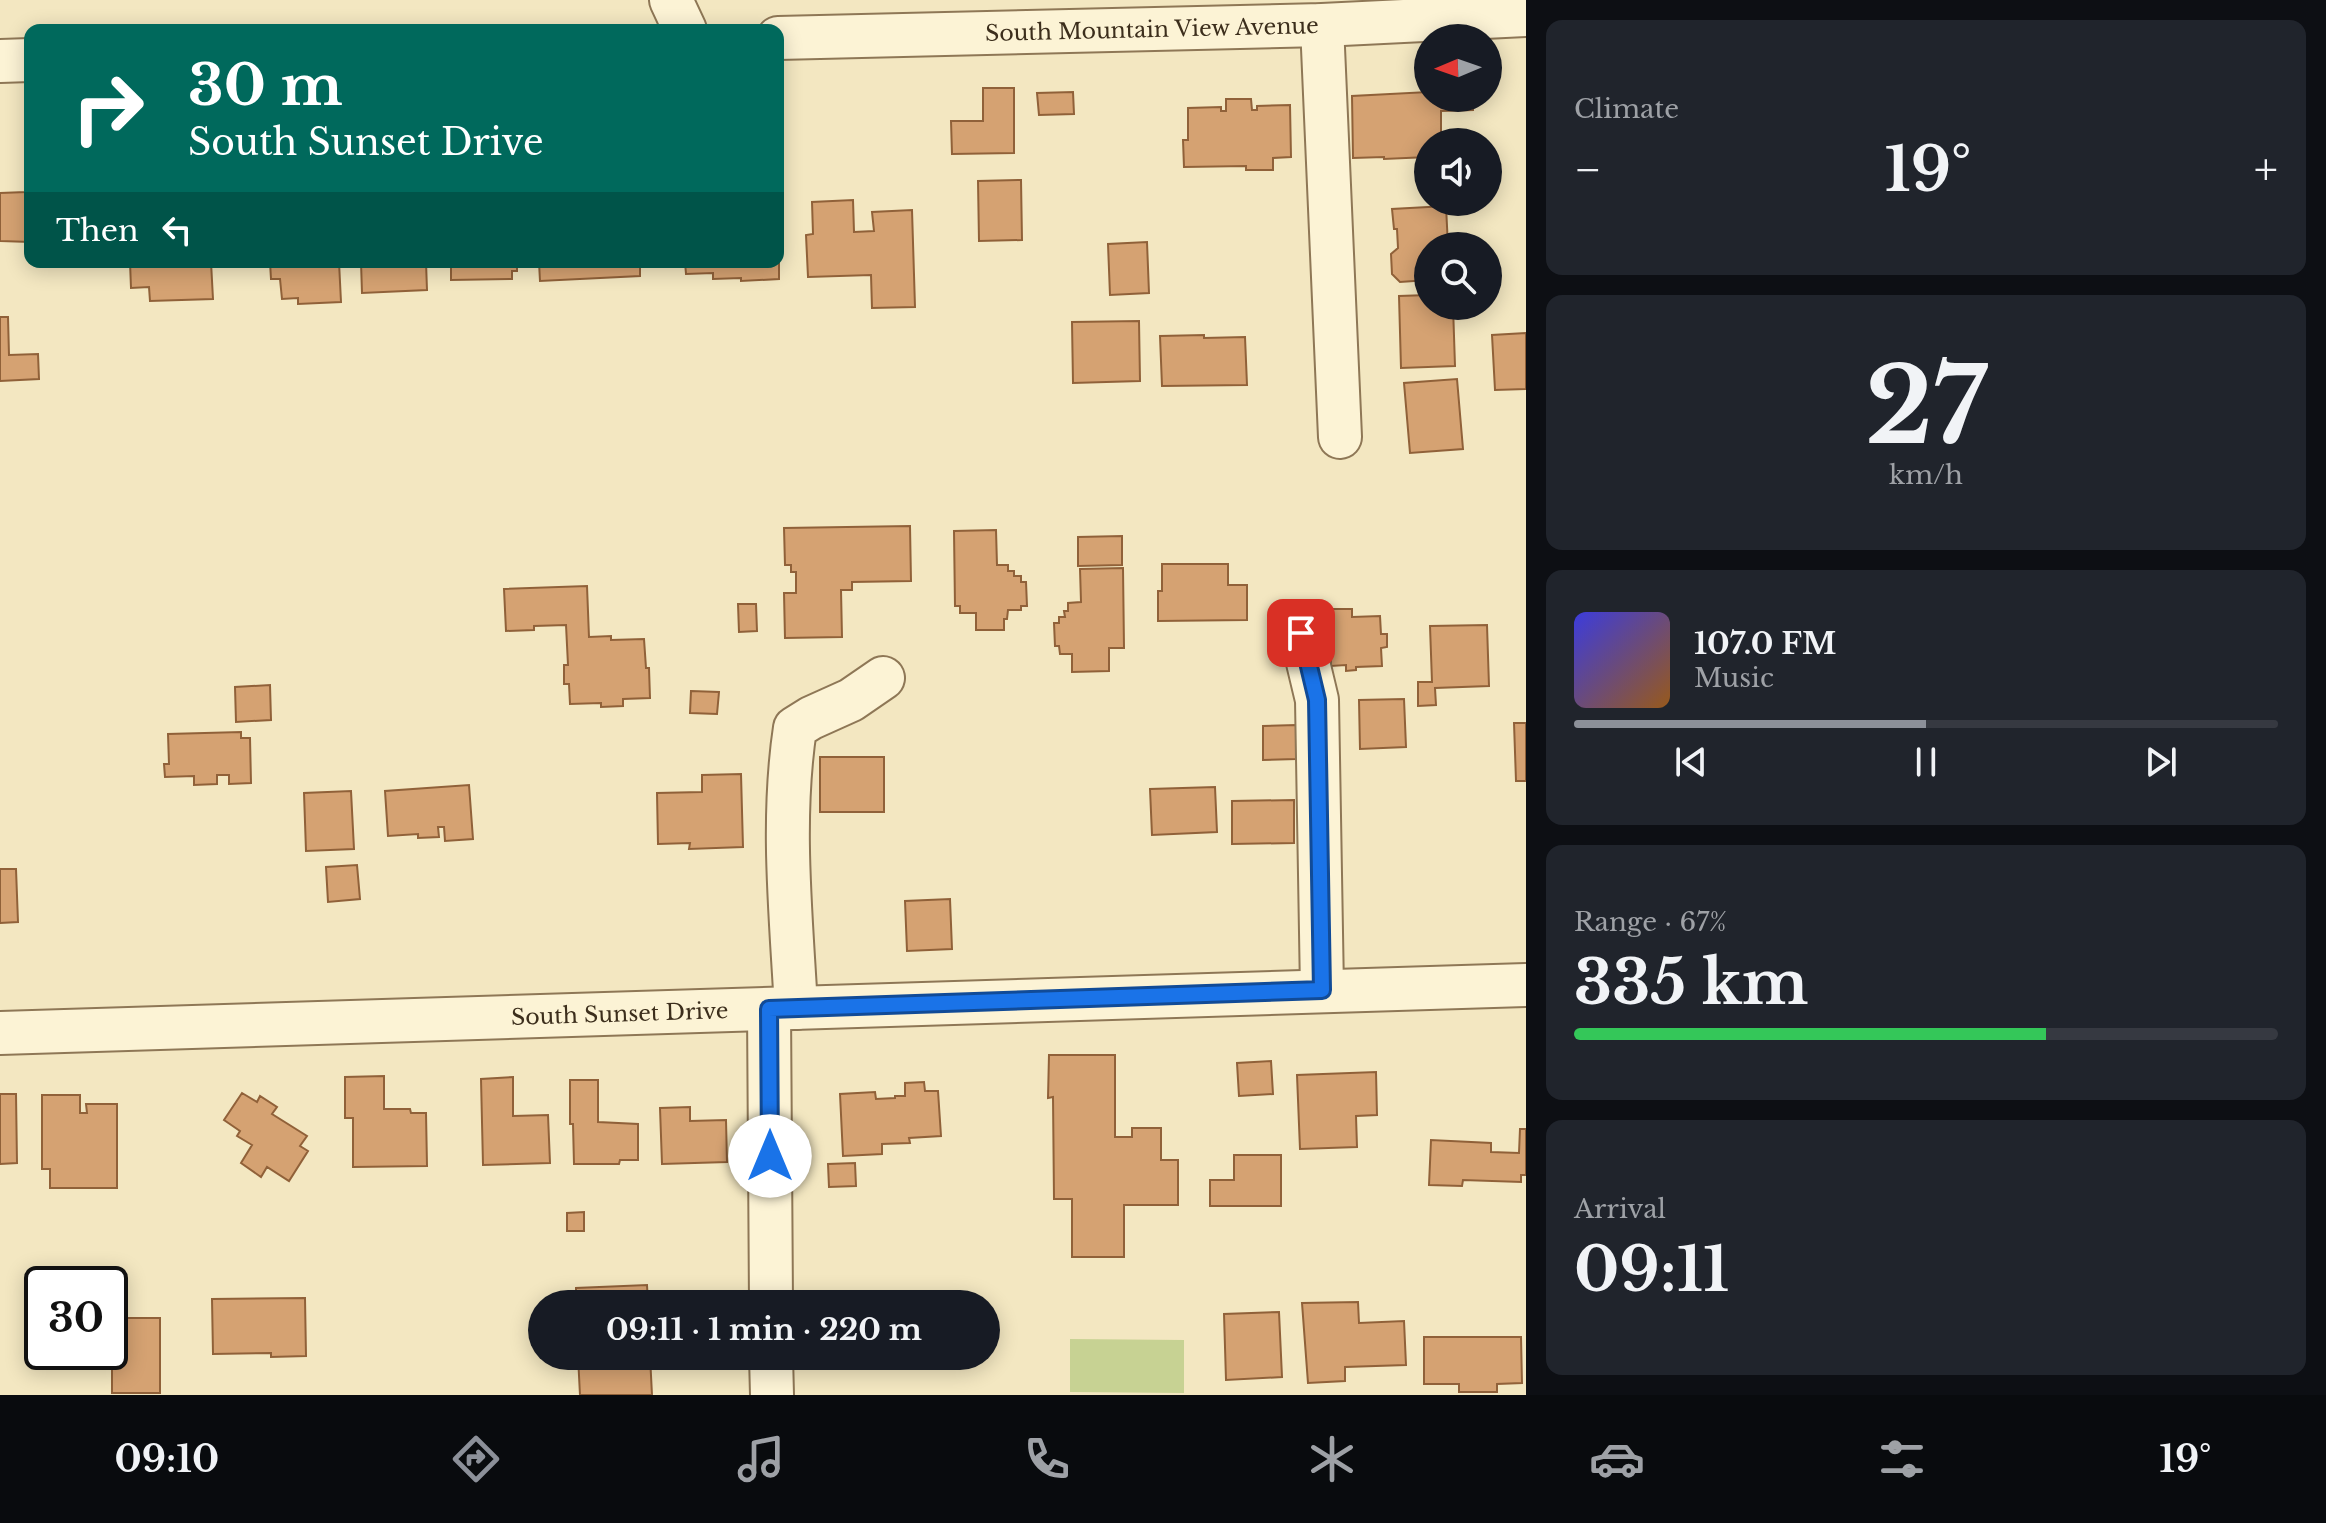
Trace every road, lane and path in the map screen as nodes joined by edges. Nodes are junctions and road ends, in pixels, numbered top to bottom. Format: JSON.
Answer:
{"nodes":[{"id":1,"x":671,"y":0,"type":"edge"},
{"id":2,"x":1526,"y":15,"type":"edge"},
{"id":3,"x":682,"y":24,"type":"edge"},
{"id":4,"x":1322,"y":25,"type":"junction"},
{"id":5,"x":784,"y":38,"type":"edge"},
{"id":6,"x":24,"y":60,"type":"edge"},
{"id":7,"x":0,"y":61,"type":"edge"},
{"id":8,"x":1340,"y":437,"type":"dead end"},
{"id":9,"x":1301,"y":633,"type":"dead end"},
{"id":10,"x":883,"y":678,"type":"dead end"},
{"id":11,"x":1526,"y":985,"type":"edge"},
{"id":12,"x":1322,"y":990,"type":"junction"},
{"id":13,"x":782,"y":1008,"type":"junction"},
{"id":14,"x":0,"y":1033,"type":"edge"},
{"id":15,"x":772,"y":1290,"type":"edge"},
{"id":16,"x":771,"y":1370,"type":"edge"},
{"id":17,"x":772,"y":1395,"type":"edge"}],
"edges":[{"from":1,"to":3,"type":"street"},
{"from":2,"to":4,"type":"street","name":"South Mountain View Avenue"},
{"from":4,"to":5,"type":"street","name":"South Mountain View Avenue"},
{"from":4,"to":8,"type":"street"},
{"from":6,"to":7,"type":"street"},
{"from":9,"to":12,"type":"street"},
{"from":10,"to":13,"type":"street"},
{"from":11,"to":12,"type":"street","name":"South Sunset Drive"},
{"from":12,"to":13,"type":"street","name":"South Sunset Drive"},
{"from":13,"to":14,"type":"street","name":"South Sunset Drive"},
{"from":13,"to":15,"type":"street"},
{"from":16,"to":17,"type":"street"}]}
